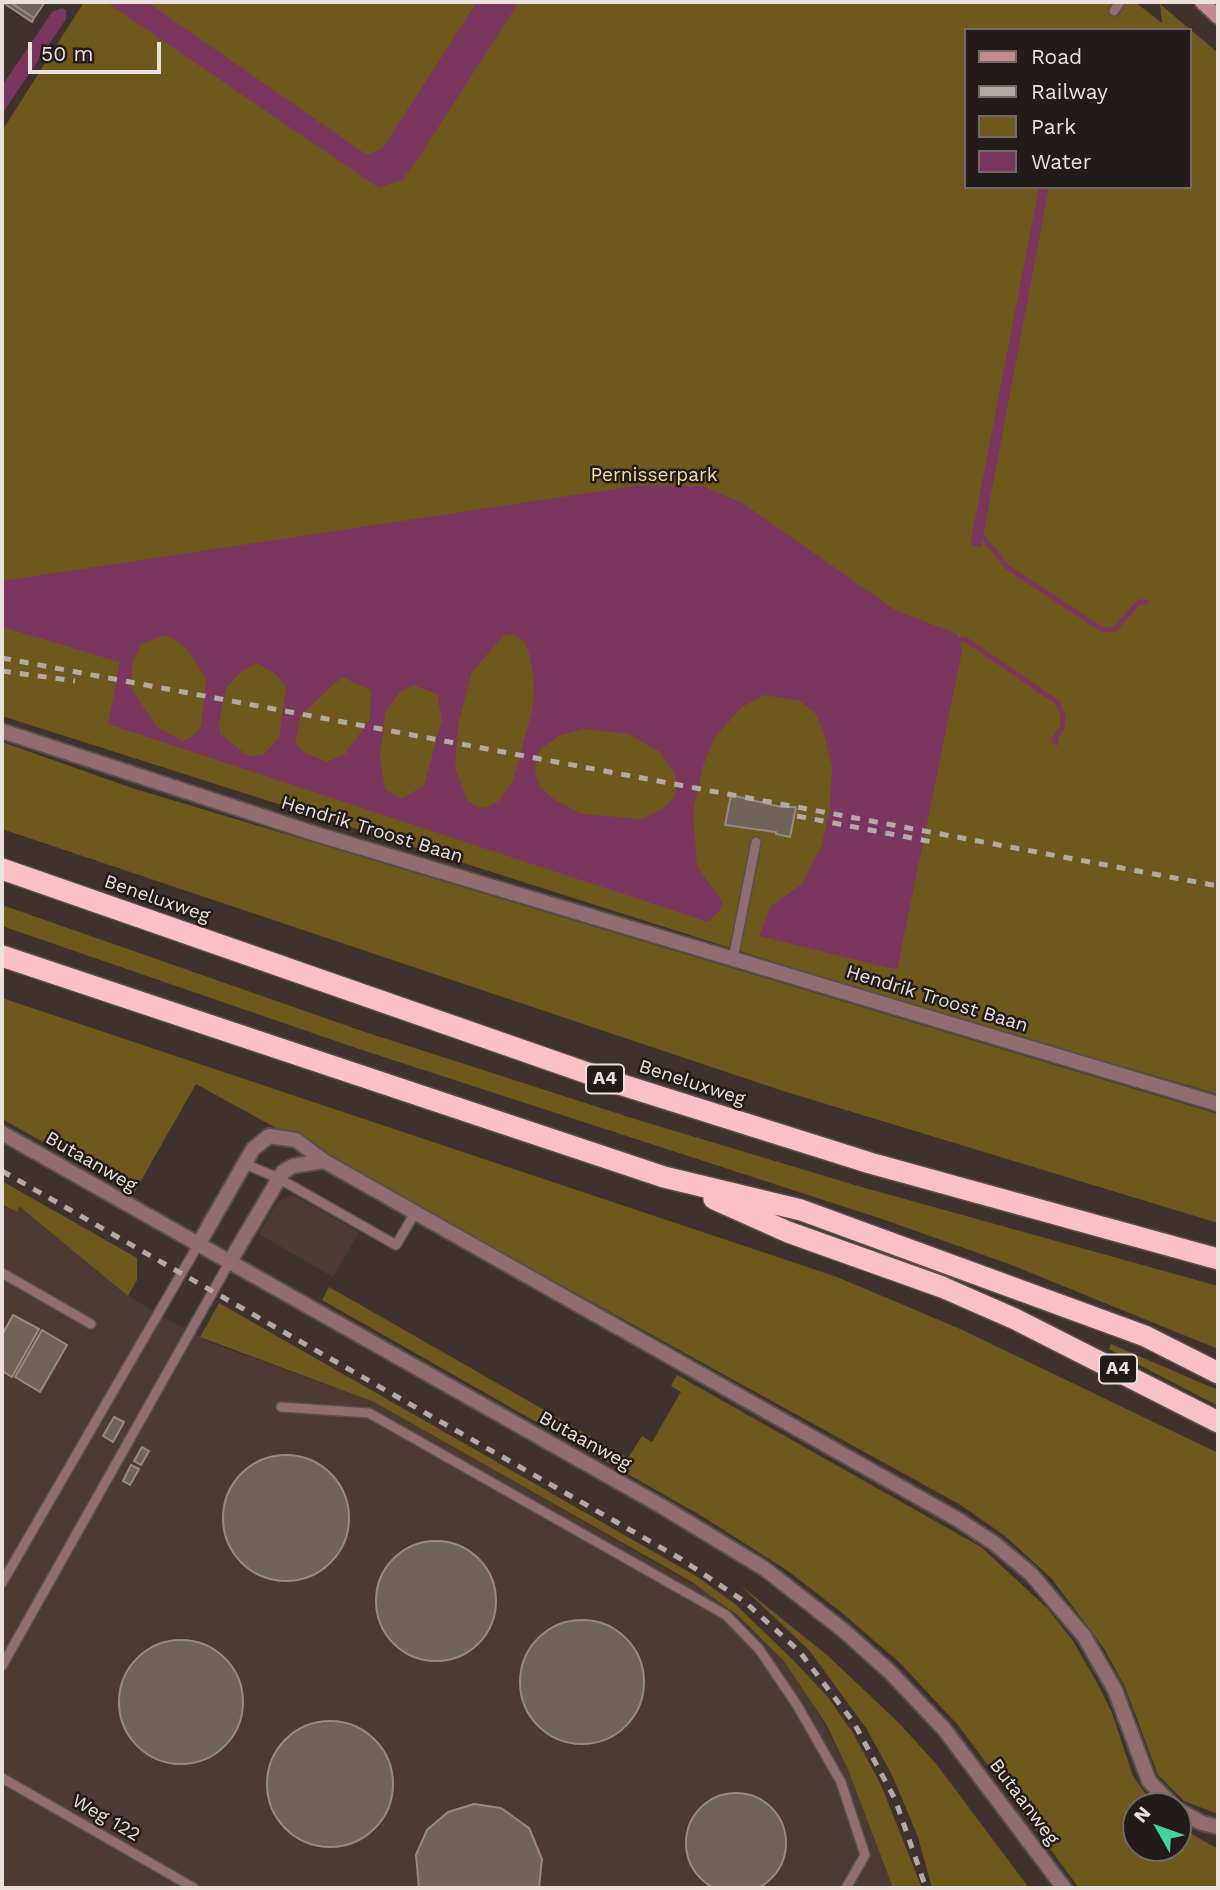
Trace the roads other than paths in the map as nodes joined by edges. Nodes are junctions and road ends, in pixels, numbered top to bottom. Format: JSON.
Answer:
{"nodes":[{"id":1,"x":1120,"y":2,"type":"edge"},
{"id":2,"x":1202,"y":2,"type":"edge"},
{"id":3,"x":1114,"y":11,"type":"dead end"},
{"id":4,"x":1218,"y":17,"type":"edge"},
{"id":5,"x":2,"y":730,"type":"edge"},
{"id":6,"x":756,"y":842,"type":"dead end"},
{"id":7,"x":2,"y":869,"type":"edge"},
{"id":8,"x":2,"y":956,"type":"edge"},
{"id":9,"x":733,"y":958,"type":"junction"},
{"id":10,"x":1218,"y":1104,"type":"edge"},
{"id":11,"x":2,"y":1133,"type":"edge"},
{"id":12,"x":324,"y":1161,"type":"junction"},
{"id":13,"x":245,"y":1164,"type":"junction"},
{"id":14,"x":664,"y":1177,"type":"junction"},
{"id":15,"x":278,"y":1178,"type":"junction"},
{"id":16,"x":415,"y":1213,"type":"junction"},
{"id":17,"x":198,"y":1245,"type":"junction"},
{"id":18,"x":1218,"y":1259,"type":"edge"},
{"id":19,"x":229,"y":1263,"type":"junction"},
{"id":20,"x":2,"y":1273,"type":"edge"},
{"id":21,"x":91,"y":1324,"type":"dead end"},
{"id":22,"x":1218,"y":1373,"type":"edge"},
{"id":23,"x":281,"y":1408,"type":"dead end"},
{"id":24,"x":1218,"y":1422,"type":"edge"},
{"id":25,"x":2,"y":1583,"type":"edge"},
{"id":26,"x":2,"y":1666,"type":"edge"},
{"id":27,"x":2,"y":1778,"type":"edge"},
{"id":28,"x":1160,"y":1792,"type":"edge"},
{"id":29,"x":1192,"y":1818,"type":"edge"},
{"id":30,"x":1218,"y":1827,"type":"edge"},
{"id":31,"x":194,"y":1888,"type":"edge"},
{"id":32,"x":846,"y":1888,"type":"edge"},
{"id":33,"x":1063,"y":1888,"type":"edge"}],
"edges":[{"from":1,"to":3,"type":"lane"},
{"from":2,"to":4,"type":"street"},
{"from":5,"to":9,"type":"street","name":"Hendrik Troost Baan"},
{"from":6,"to":9,"type":"lane"},
{"from":7,"to":18,"type":"highway","name":"Beneluxweg","number":"A4"},
{"from":8,"to":14,"type":"highway","number":"A4"},
{"from":9,"to":10,"type":"street","name":"Hendrik Troost Baan"},
{"from":11,"to":17,"type":"street","name":"Butaanweg"},
{"from":12,"to":13,"type":"street"},
{"from":12,"to":15,"type":"street"},
{"from":12,"to":16,"type":"street"},
{"from":13,"to":15,"type":"lane"},
{"from":13,"to":17,"type":"street"},
{"from":14,"to":22,"type":"highway","number":"A4"},
{"from":14,"to":24,"type":"highway","number":"A4"},
{"from":15,"to":16,"type":"lane"},
{"from":15,"to":19,"type":"street"},
{"from":16,"to":28,"type":"street"},
{"from":17,"to":19,"type":"street","name":"Butaanweg"},
{"from":17,"to":25,"type":"lane"},
{"from":19,"to":26,"type":"lane"},
{"from":19,"to":33,"type":"street","name":"Butaanweg"},
{"from":20,"to":21,"type":"lane"},
{"from":23,"to":32,"type":"lane"},
{"from":27,"to":31,"type":"lane","name":"Weg 122"},
{"from":29,"to":30,"type":"street"}]}
